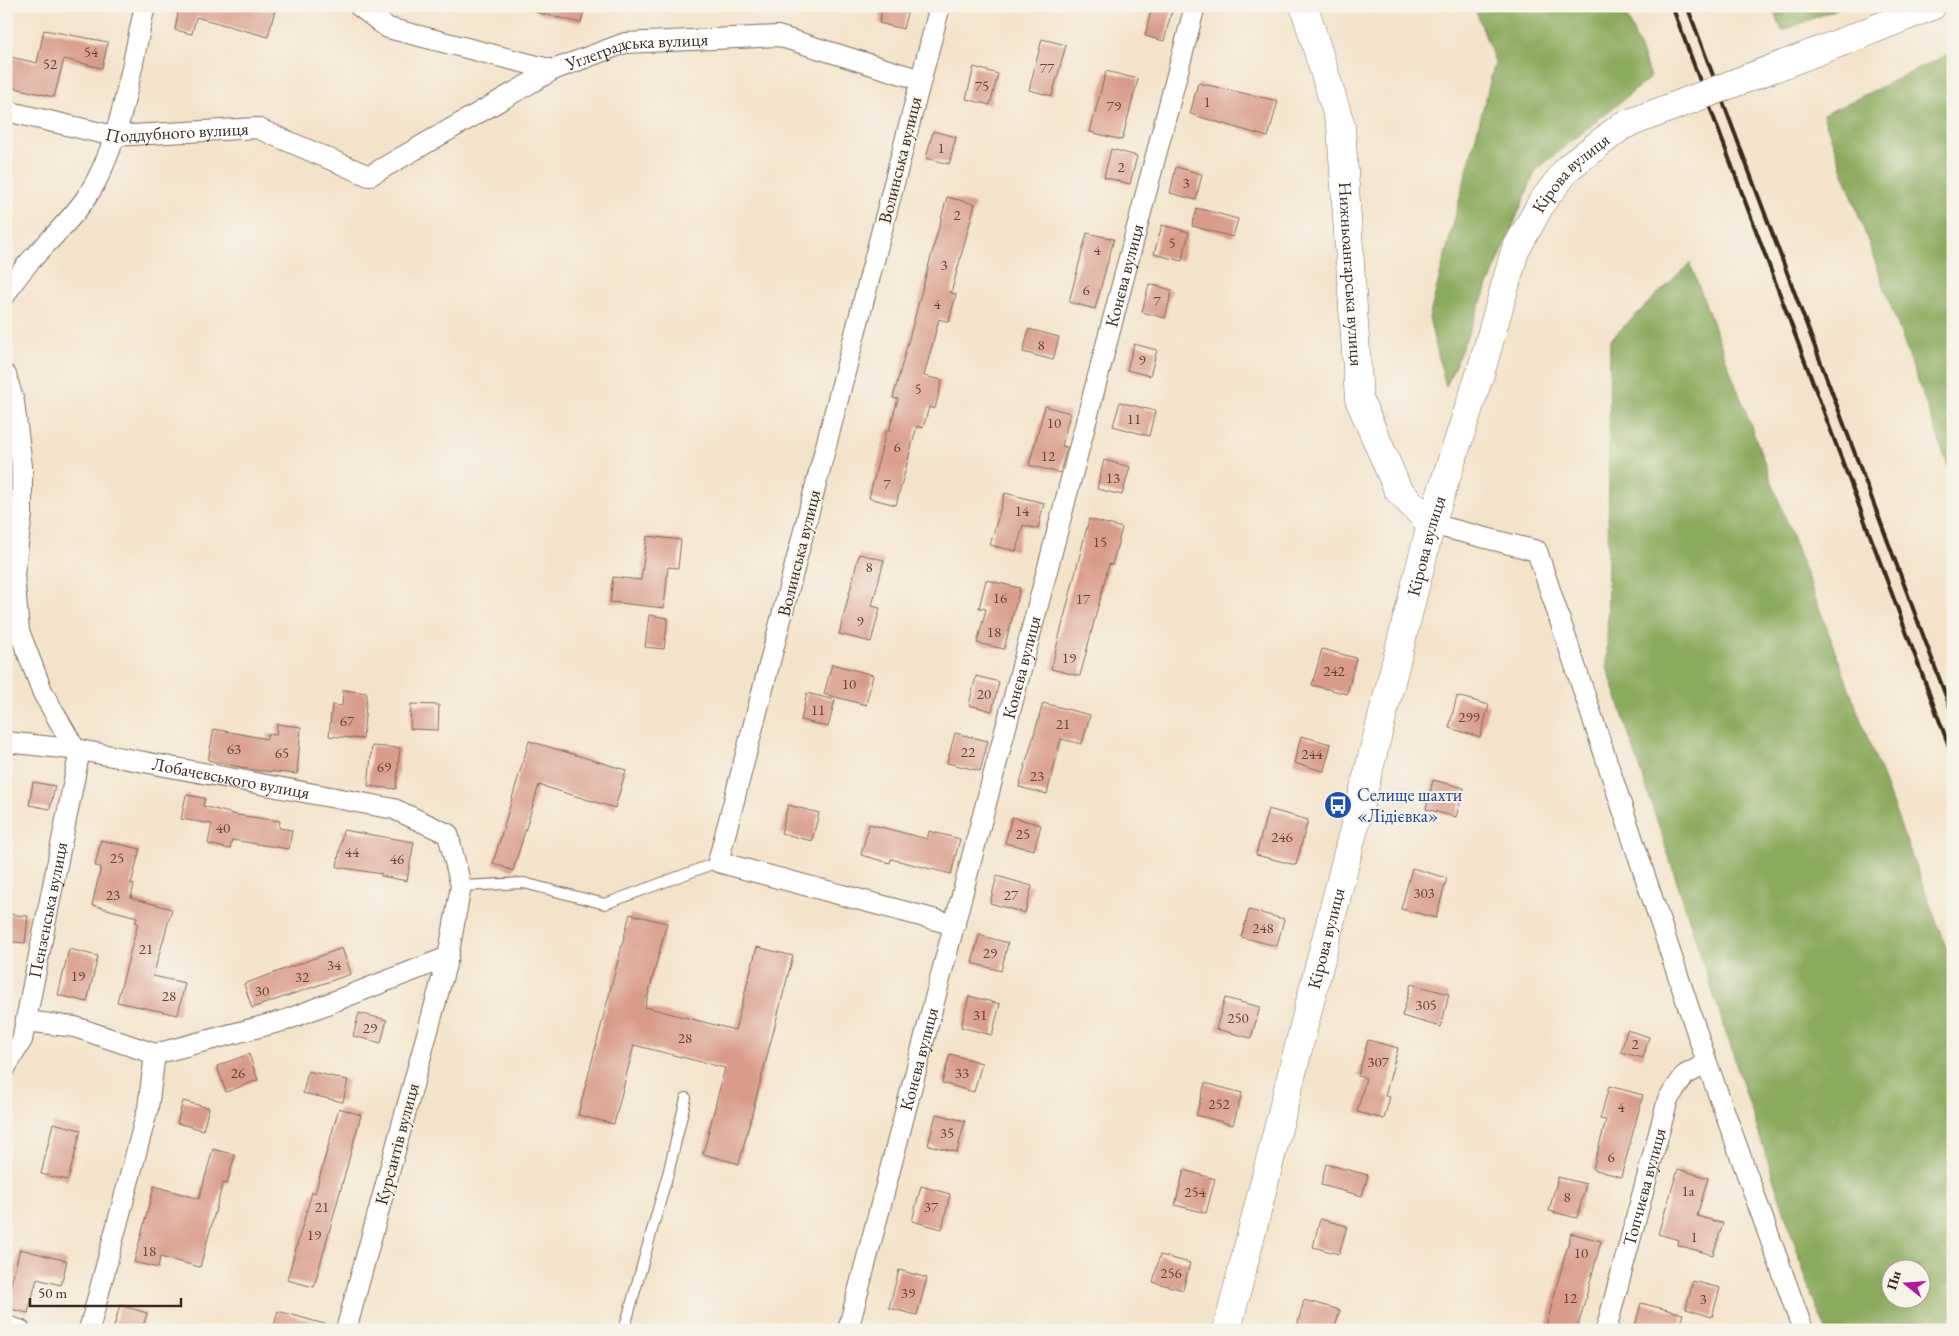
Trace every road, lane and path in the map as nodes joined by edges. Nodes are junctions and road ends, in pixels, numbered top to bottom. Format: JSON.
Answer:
{"nodes":[{"id":1,"x":146,"y":6,"type":"edge"},
{"id":2,"x":359,"y":6,"type":"edge"},
{"id":3,"x":940,"y":6,"type":"edge"},
{"id":4,"x":1195,"y":6,"type":"edge"},
{"id":5,"x":1304,"y":6,"type":"edge"},
{"id":6,"x":1932,"y":6,"type":"edge"},
{"id":7,"x":553,"y":70,"type":"junction"},
{"id":8,"x":921,"y":80,"type":"junction"},
{"id":9,"x":6,"y":111,"type":"edge"},
{"id":10,"x":114,"y":136,"type":"junction"},
{"id":11,"x":6,"y":294,"type":"edge"},
{"id":12,"x":6,"y":375,"type":"edge"},
{"id":13,"x":14,"y":512,"type":"edge"},
{"id":14,"x":1431,"y":524,"type":"junction"},
{"id":15,"x":6,"y":742,"type":"edge"},
{"id":16,"x":78,"y":750,"type":"junction"},
{"id":17,"x":448,"y":834,"type":"joint"},
{"id":18,"x":718,"y":862,"type":"junction"},
{"id":19,"x":461,"y":886,"type":"junction"},
{"id":20,"x":955,"y":924,"type":"junction"},
{"id":21,"x":448,"y":957,"type":"junction"},
{"id":22,"x":18,"y":1035,"type":"edge"},
{"id":23,"x":155,"y":1054,"type":"junction"},
{"id":24,"x":1707,"y":1063,"type":"junction"},
{"id":25,"x":6,"y":1067,"type":"edge"},
{"id":26,"x":686,"y":1098,"type":"dead end"},
{"id":27,"x":6,"y":1326,"type":"edge"},
{"id":28,"x":20,"y":1330,"type":"edge"},
{"id":29,"x":88,"y":1330,"type":"edge"},
{"id":30,"x":346,"y":1330,"type":"edge"},
{"id":31,"x":624,"y":1330,"type":"edge"},
{"id":32,"x":848,"y":1330,"type":"edge"},
{"id":33,"x":1227,"y":1330,"type":"edge"},
{"id":34,"x":1606,"y":1330,"type":"edge"},
{"id":35,"x":1803,"y":1330,"type":"edge"}],
"edges":[{"from":1,"to":10,"type":"street"},
{"from":2,"to":7,"type":"street","name":"Углеградська вулиця"},
{"from":3,"to":8,"type":"street","name":"Волинська вулиця"},
{"from":4,"to":20,"type":"street","name":"Конєва вулиця"},
{"from":5,"to":14,"type":"main road","name":"Нижньоангарська вулиця"},
{"from":6,"to":14,"type":"main road","name":"Кірова вулиця","bridge":true},
{"from":7,"to":8,"type":"street","name":"Углеградська вулиця"},
{"from":7,"to":10,"type":"street","name":"Поддубного вулиця"},
{"from":8,"to":18,"type":"street","name":"Волинська вулиця"},
{"from":9,"to":10,"type":"street","name":"Поддубного вулиця"},
{"from":10,"to":11,"type":"street"},
{"from":12,"to":13,"type":"street"},
{"from":13,"to":16,"type":"street"},
{"from":14,"to":24,"type":"street"},
{"from":14,"to":33,"type":"main road","name":"Кірова вулиця"},
{"from":15,"to":16,"type":"street","name":"Лобачевського вулиця"},
{"from":16,"to":17,"type":"street","name":"Лобачевського вулиця"},
{"from":16,"to":22,"type":"street","name":"Пензенська вулиця"},
{"from":17,"to":19,"type":"street","name":"Курсантів вулиця"},
{"from":18,"to":19,"type":"lane"},
{"from":18,"to":20,"type":"street"},
{"from":19,"to":21,"type":"street","name":"Курсантів вулиця"},
{"from":20,"to":32,"type":"street","name":"Конєва вулиця"},
{"from":21,"to":23,"type":"street"},
{"from":21,"to":30,"type":"street","name":"Курсантів вулиця"},
{"from":22,"to":23,"type":"street"},
{"from":22,"to":25,"type":"street","name":"Пензенська вулиця"},
{"from":23,"to":29,"type":"street"},
{"from":24,"to":34,"type":"street","name":"Топчиєва вулиця"},
{"from":24,"to":35,"type":"street"},
{"from":26,"to":31,"type":"lane"},
{"from":27,"to":28,"type":"street"}]}
